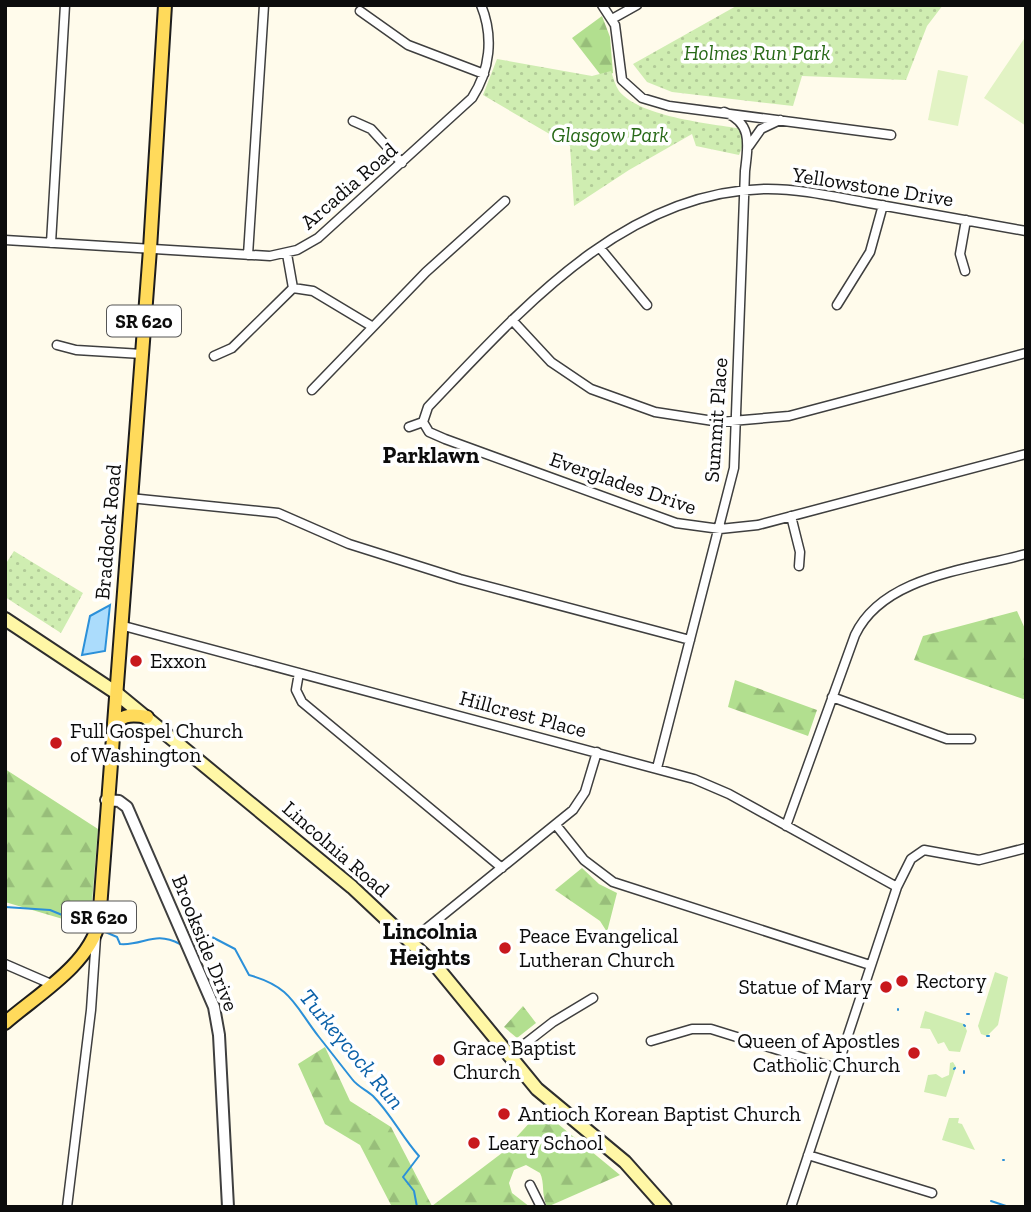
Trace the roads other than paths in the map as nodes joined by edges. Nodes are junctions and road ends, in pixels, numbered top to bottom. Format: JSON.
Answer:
{"nodes":[{"id":1,"x":65,"y":5,"type":"edge"},
{"id":2,"x":165,"y":5,"type":"edge"},
{"id":3,"x":264,"y":5,"type":"edge"},
{"id":4,"x":481,"y":5,"type":"edge"},
{"id":5,"x":602,"y":5,"type":"edge"},
{"id":6,"x":637,"y":5,"type":"edge"},
{"id":7,"x":360,"y":11,"type":"dead end"},
{"id":8,"x":612,"y":19,"type":"junction"},
{"id":9,"x":484,"y":74,"type":"junction"},
{"id":10,"x":724,"y":112,"type":"junction"},
{"id":11,"x":790,"y":120,"type":"junction"},
{"id":12,"x":354,"y":121,"type":"dead end"},
{"id":13,"x":891,"y":135,"type":"dead end"},
{"id":14,"x":748,"y":149,"type":"junction"},
{"id":15,"x":402,"y":163,"type":"junction"},
{"id":16,"x":744,"y":191,"type":"junction"},
{"id":17,"x":505,"y":201,"type":"dead end"},
{"id":18,"x":883,"y":205,"type":"junction"},
{"id":19,"x":966,"y":220,"type":"junction"},
{"id":20,"x":1026,"y":231,"type":"edge"},
{"id":21,"x":5,"y":240,"type":"edge"},
{"id":22,"x":51,"y":243,"type":"junction"},
{"id":23,"x":150,"y":248,"type":"junction"},
{"id":24,"x":600,"y":248,"type":"junction"},
{"id":25,"x":287,"y":254,"type":"junction"},
{"id":26,"x":248,"y":255,"type":"junction"},
{"id":27,"x":965,"y":271,"type":"dead end"},
{"id":28,"x":293,"y":288,"type":"junction"},
{"id":29,"x":647,"y":305,"type":"dead end"},
{"id":30,"x":837,"y":305,"type":"dead end"},
{"id":31,"x":512,"y":320,"type":"junction"},
{"id":32,"x":373,"y":327,"type":"junction"},
{"id":33,"x":57,"y":345,"type":"dead end"},
{"id":34,"x":142,"y":354,"type":"junction"},
{"id":35,"x":1026,"y":354,"type":"edge"},
{"id":36,"x":214,"y":356,"type":"dead end"},
{"id":37,"x":312,"y":390,"type":"dead end"},
{"id":38,"x":424,"y":422,"type":"junction"},
{"id":39,"x":736,"y":422,"type":"junction"},
{"id":40,"x":409,"y":427,"type":"dead end"},
{"id":41,"x":1026,"y":454,"type":"edge"},
{"id":42,"x":130,"y":498,"type":"junction"},
{"id":43,"x":791,"y":516,"type":"junction"},
{"id":44,"x":720,"y":529,"type":"junction"},
{"id":45,"x":1026,"y":554,"type":"edge"},
{"id":46,"x":799,"y":566,"type":"dead end"},
{"id":47,"x":5,"y":619,"type":"edge"},
{"id":48,"x":120,"y":625,"type":"junction"},
{"id":49,"x":690,"y":640,"type":"junction"},
{"id":50,"x":299,"y":673,"type":"junction"},
{"id":51,"x":115,"y":691,"type":"junction"},
{"id":52,"x":832,"y":697,"type":"junction"},
{"id":53,"x":147,"y":718,"type":"junction"},
{"id":54,"x":111,"y":739,"type":"junction"},
{"id":55,"x":971,"y":739,"type":"dead end"},
{"id":56,"x":597,"y":752,"type":"junction"},
{"id":57,"x":657,"y":768,"type":"junction"},
{"id":58,"x":106,"y":800,"type":"junction"},
{"id":59,"x":556,"y":825,"type":"junction"},
{"id":60,"x":786,"y":826,"type":"junction"},
{"id":61,"x":1026,"y":848,"type":"edge"},
{"id":62,"x":502,"y":868,"type":"junction"},
{"id":63,"x":897,"y":887,"type":"junction"},
{"id":64,"x":96,"y":934,"type":"junction"},
{"id":65,"x":411,"y":941,"type":"junction"},
{"id":66,"x":5,"y":964,"type":"edge"},
{"id":67,"x":870,"y":964,"type":"junction"},
{"id":68,"x":51,"y":984,"type":"junction"},
{"id":69,"x":593,"y":999,"type":"dead end"},
{"id":70,"x":5,"y":1023,"type":"edge"},
{"id":71,"x":651,"y":1041,"type":"dead end"},
{"id":72,"x":508,"y":1057,"type":"junction"},
{"id":73,"x":836,"y":1068,"type":"junction"},
{"id":74,"x":808,"y":1155,"type":"junction"},
{"id":75,"x":530,"y":1185,"type":"dead end"},
{"id":76,"x":932,"y":1193,"type":"dead end"},
{"id":77,"x":67,"y":1207,"type":"edge"},
{"id":78,"x":229,"y":1207,"type":"edge"},
{"id":79,"x":541,"y":1207,"type":"edge"},
{"id":80,"x":664,"y":1207,"type":"edge"},
{"id":81,"x":791,"y":1207,"type":"edge"}],
"edges":[{"from":1,"to":22,"type":"street"},
{"from":2,"to":23,"type":"main road","name":"Braddock Road","number":"SR 620"},
{"from":3,"to":26,"type":"street"},
{"from":4,"to":9,"type":"street","name":"Arcadia Road"},
{"from":5,"to":8,"type":"street"},
{"from":6,"to":8,"type":"street"},
{"from":7,"to":9,"type":"street"},
{"from":8,"to":10,"type":"street"},
{"from":9,"to":15,"type":"street","name":"Arcadia Road"},
{"from":10,"to":11,"type":"street"},
{"from":10,"to":14,"type":"street","name":"Summit Place"},
{"from":11,"to":13,"type":"street"},
{"from":11,"to":14,"type":"street"},
{"from":12,"to":15,"type":"street"},
{"from":14,"to":16,"type":"street","name":"Summit Place"},
{"from":15,"to":25,"type":"street","name":"Arcadia Road"},
{"from":16,"to":18,"type":"street","name":"Yellowstone Drive"},
{"from":16,"to":24,"type":"street","name":"Yellowstone Drive"},
{"from":16,"to":39,"type":"street","name":"Summit Place"},
{"from":17,"to":32,"type":"street"},
{"from":18,"to":19,"type":"street","name":"Yellowstone Drive"},
{"from":18,"to":30,"type":"street"},
{"from":19,"to":20,"type":"street","name":"Yellowstone Drive"},
{"from":19,"to":27,"type":"street"},
{"from":21,"to":22,"type":"street","name":"Arcadia Road"},
{"from":22,"to":23,"type":"street","name":"Arcadia Road"},
{"from":23,"to":26,"type":"street","name":"Arcadia Road"},
{"from":23,"to":34,"type":"main road","name":"Braddock Road","number":"SR 620"},
{"from":24,"to":29,"type":"street"},
{"from":24,"to":31,"type":"street","name":"Yellowstone Drive"},
{"from":25,"to":26,"type":"street","name":"Arcadia Road"},
{"from":25,"to":28,"type":"street"},
{"from":28,"to":32,"type":"street"},
{"from":28,"to":36,"type":"street"},
{"from":31,"to":38,"type":"street","name":"Yellowstone Drive"},
{"from":31,"to":39,"type":"street"},
{"from":32,"to":37,"type":"street"},
{"from":33,"to":34,"type":"street"},
{"from":34,"to":42,"type":"main road","name":"Braddock Road","number":"SR 620"},
{"from":35,"to":39,"type":"street"},
{"from":38,"to":40,"type":"street"},
{"from":38,"to":44,"type":"street","name":"Everglades Drive"},
{"from":39,"to":44,"type":"street","name":"Summit Place"},
{"from":41,"to":43,"type":"street","name":"Everglades Drive"},
{"from":42,"to":48,"type":"main road","name":"Braddock Road","number":"SR 620"},
{"from":42,"to":49,"type":"street"},
{"from":43,"to":44,"type":"street","name":"Everglades Drive"},
{"from":43,"to":46,"type":"street"},
{"from":44,"to":49,"type":"street","name":"Summit Place"},
{"from":45,"to":52,"type":"street"},
{"from":47,"to":51,"type":"main road","name":"Lincolnia Road"},
{"from":48,"to":50,"type":"street","name":"Hillcrest Place"},
{"from":48,"to":51,"type":"main road","name":"Braddock Road","number":"SR 620"},
{"from":49,"to":57,"type":"street","name":"Summit Place"},
{"from":50,"to":56,"type":"street","name":"Hillcrest Place"},
{"from":50,"to":62,"type":"street"},
{"from":51,"to":53,"type":"main road","name":"Lincolnia Road"},
{"from":51,"to":54,"type":"main road","name":"Braddock Road","number":"SR 620"},
{"from":52,"to":55,"type":"street"},
{"from":52,"to":60,"type":"street"},
{"from":53,"to":54,"type":"main road"},
{"from":53,"to":65,"type":"main road","name":"Lincolnia Road"},
{"from":54,"to":58,"type":"main road","name":"Braddock Road","number":"SR 620"},
{"from":56,"to":57,"type":"street","name":"Hillcrest Place"},
{"from":56,"to":59,"type":"street"},
{"from":57,"to":60,"type":"street","name":"Hillcrest Place"},
{"from":58,"to":64,"type":"main road","name":"Braddock Road","number":"SR 620"},
{"from":58,"to":78,"type":"street","name":"Brookside Drive"},
{"from":59,"to":62,"type":"street"},
{"from":59,"to":67,"type":"street"},
{"from":60,"to":63,"type":"street","name":"Hillcrest Place"},
{"from":61,"to":63,"type":"street"},
{"from":62,"to":65,"type":"street"},
{"from":63,"to":67,"type":"street"},
{"from":64,"to":68,"type":"main road","number":"SR 620"},
{"from":64,"to":77,"type":"street"},
{"from":65,"to":72,"type":"main road","name":"Lincolnia Road"},
{"from":66,"to":68,"type":"street"},
{"from":67,"to":73,"type":"street"},
{"from":68,"to":70,"type":"main road","number":"SR 620"},
{"from":69,"to":72,"type":"street"},
{"from":71,"to":73,"type":"street"},
{"from":72,"to":80,"type":"main road","name":"Lincolnia Road"},
{"from":73,"to":74,"type":"street"},
{"from":74,"to":76,"type":"street"},
{"from":74,"to":81,"type":"street"},
{"from":75,"to":79,"type":"street"}]}
